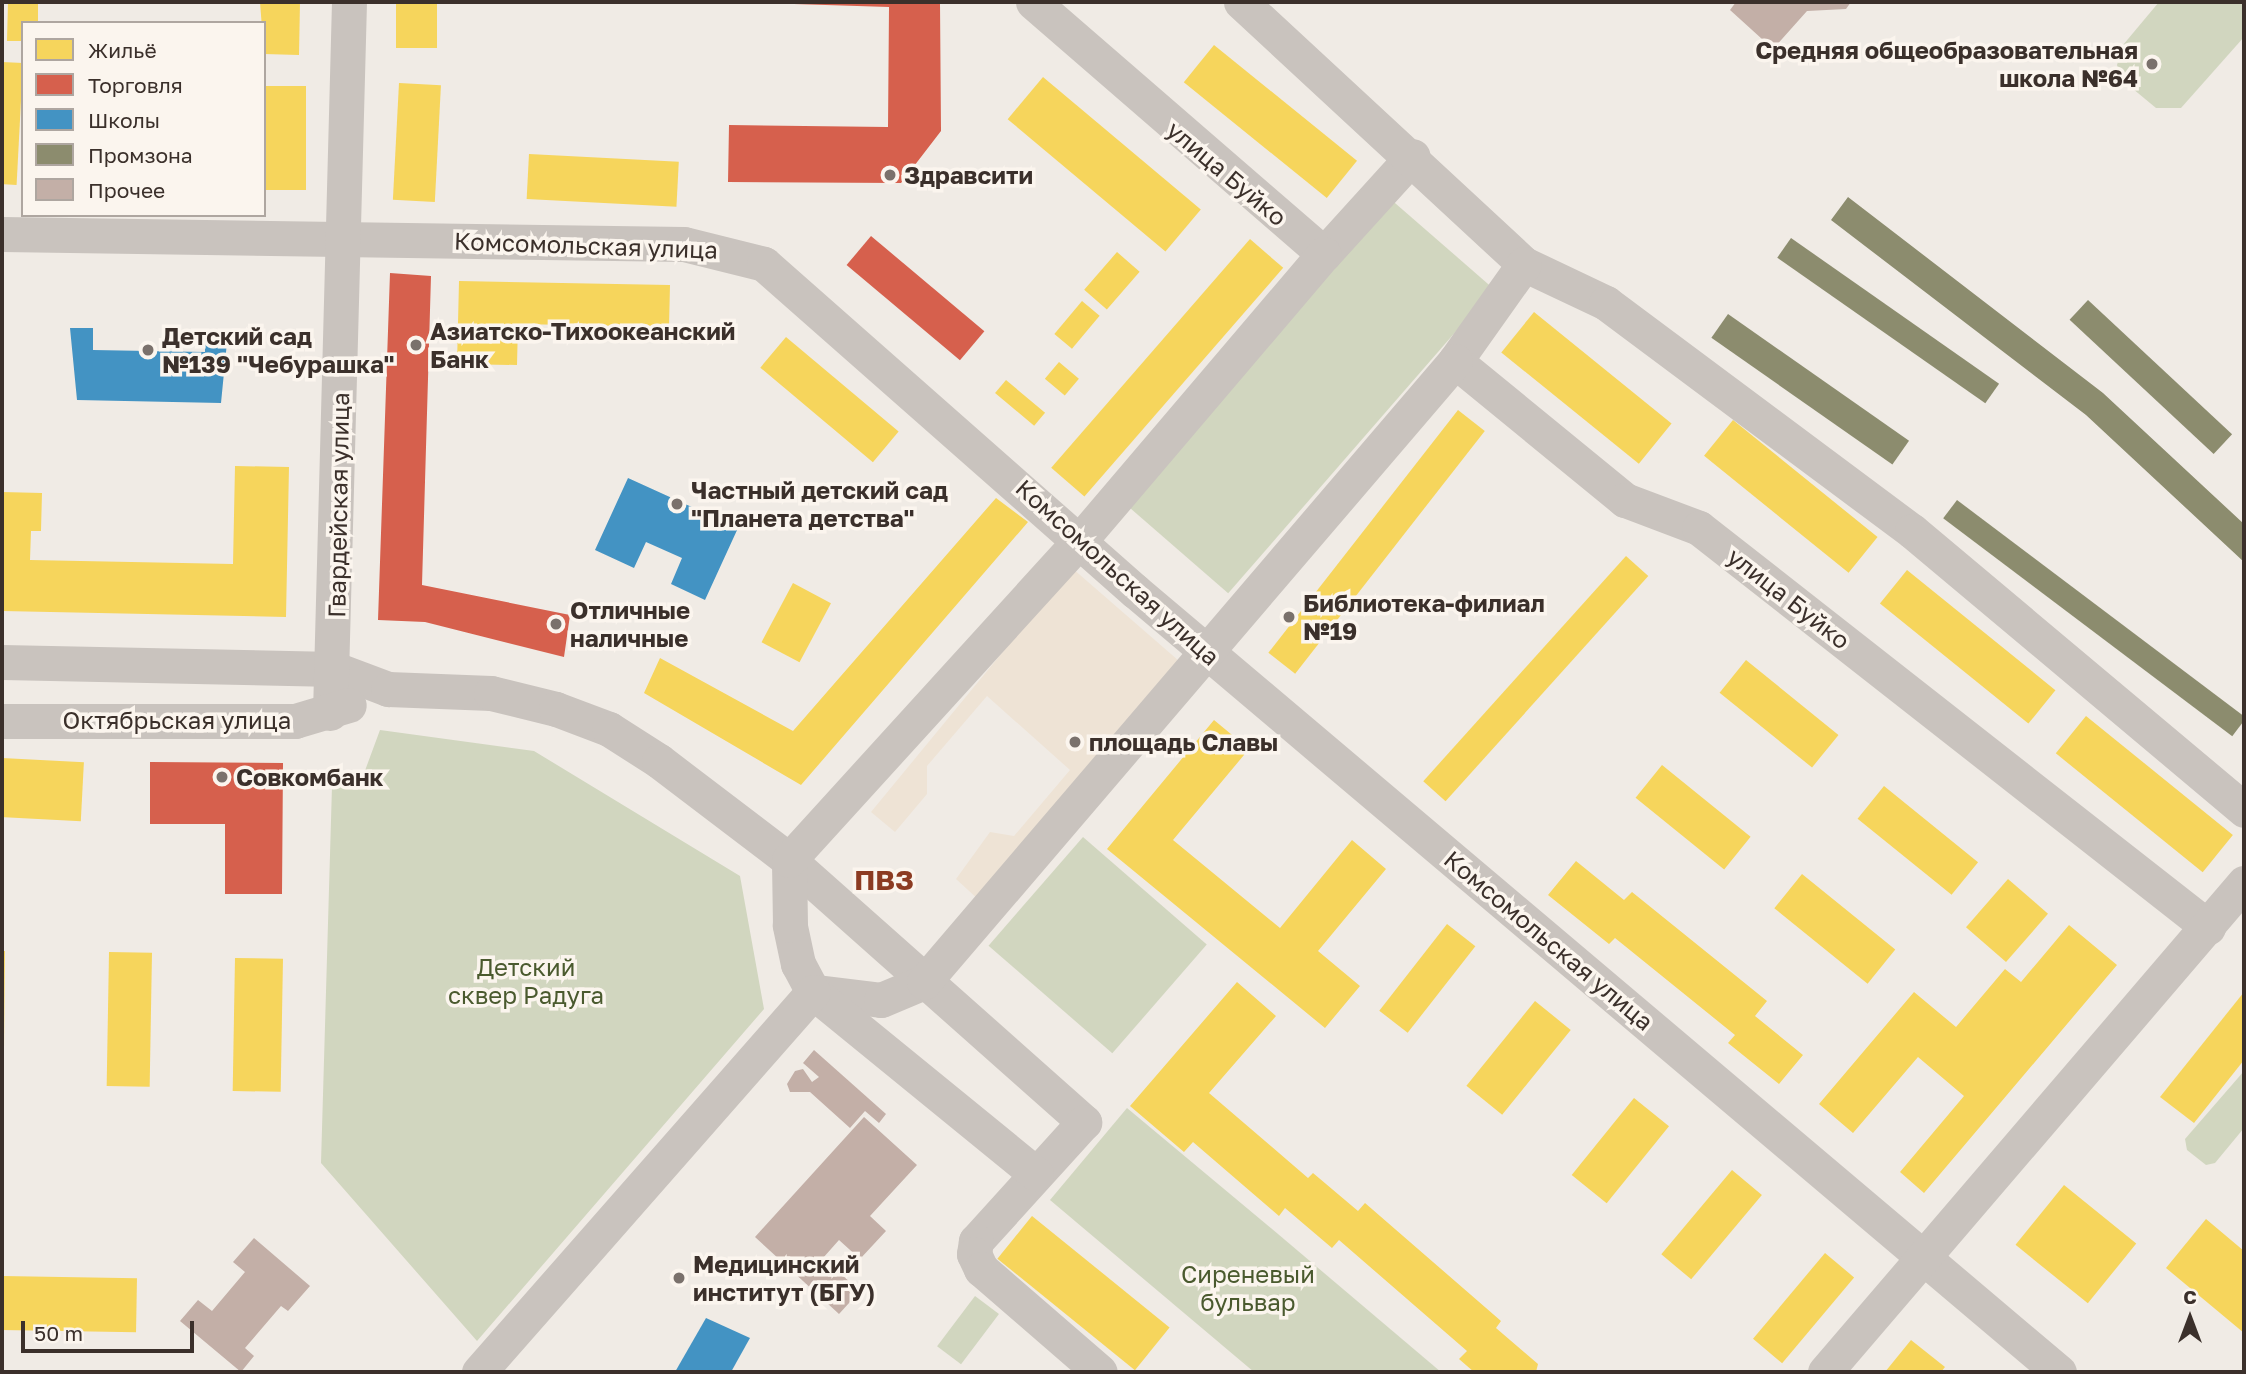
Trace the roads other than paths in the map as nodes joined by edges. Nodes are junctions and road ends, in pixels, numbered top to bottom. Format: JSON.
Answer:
{"nodes":[{"id":1,"x":349,"y":2,"type":"edge"},
{"id":2,"x":1033,"y":2,"type":"edge"},
{"id":3,"x":1241,"y":2,"type":"edge"},
{"id":4,"x":1413,"y":156,"type":"junction"},
{"id":5,"x":2,"y":233,"type":"edge"},
{"id":6,"x":344,"y":239,"type":"junction"},
{"id":7,"x":1324,"y":254,"type":"junction"},
{"id":8,"x":1524,"y":264,"type":"junction"},
{"id":9,"x":1455,"y":361,"type":"junction"},
{"id":10,"x":1082,"y":538,"type":"junction"},
{"id":11,"x":1209,"y":653,"type":"junction"},
{"id":12,"x":2,"y":662,"type":"edge"},
{"id":13,"x":335,"y":669,"type":"junction"},
{"id":14,"x":388,"y":689,"type":"junction"},
{"id":15,"x":330,"y":713,"type":"junction"},
{"id":16,"x":2,"y":721,"type":"edge"},
{"id":17,"x":2244,"y":810,"type":"edge"},
{"id":18,"x":789,"y":860,"type":"junction"},
{"id":19,"x":2244,"y":883,"type":"edge"},
{"id":20,"x":2208,"y":927,"type":"junction"},
{"id":21,"x":924,"y":982,"type":"junction"},
{"id":22,"x":813,"y":992,"type":"junction"},
{"id":23,"x":1036,"y":1174,"type":"junction"},
{"id":24,"x":1922,"y":1254,"type":"junction"},
{"id":25,"x":479,"y":1372,"type":"edge"},
{"id":26,"x":1100,"y":1372,"type":"edge"},
{"id":27,"x":1825,"y":1372,"type":"edge"},
{"id":28,"x":2059,"y":1372,"type":"edge"}],
"edges":[{"from":1,"to":6,"type":"street","name":"Гвардейская улица"},
{"from":2,"to":7,"type":"street","name":"улица Буйко"},
{"from":3,"to":4,"type":"street"},
{"from":4,"to":7,"type":"street"},
{"from":4,"to":8,"type":"street"},
{"from":5,"to":6,"type":"street","name":"Комсомольская улица"},
{"from":6,"to":10,"type":"street","name":"Комсомольская улица"},
{"from":6,"to":13,"type":"street","name":"Гвардейская улица"},
{"from":7,"to":10,"type":"street"},
{"from":8,"to":9,"type":"street"},
{"from":8,"to":17,"type":"street"},
{"from":9,"to":11,"type":"street"},
{"from":9,"to":20,"type":"street","name":"улица Буйко"},
{"from":10,"to":11,"type":"street","name":"Комсомольская улица"},
{"from":10,"to":18,"type":"street"},
{"from":11,"to":21,"type":"street"},
{"from":11,"to":24,"type":"street","name":"Комсомольская улица"},
{"from":12,"to":13,"type":"street","name":"Октябрьская улица"},
{"from":13,"to":14,"type":"street","name":"Октябрьская улица"},
{"from":13,"to":15,"type":"street","name":"Гвардейская улица"},
{"from":14,"to":15,"type":"street","name":"Октябрьская улица"},
{"from":14,"to":18,"type":"street","name":"Октябрьская улица"},
{"from":15,"to":16,"type":"street","name":"Октябрьская улица"},
{"from":18,"to":21,"type":"street","name":"Октябрьская улица"},
{"from":18,"to":22,"type":"street"},
{"from":19,"to":20,"type":"street"},
{"from":20,"to":24,"type":"street"},
{"from":21,"to":22,"type":"street"},
{"from":21,"to":23,"type":"street","name":"Октябрьская улица"},
{"from":22,"to":23,"type":"street"},
{"from":22,"to":25,"type":"street"},
{"from":23,"to":26,"type":"street"},
{"from":24,"to":27,"type":"street"},
{"from":24,"to":28,"type":"street","name":"Комсомольская улица"}]}
